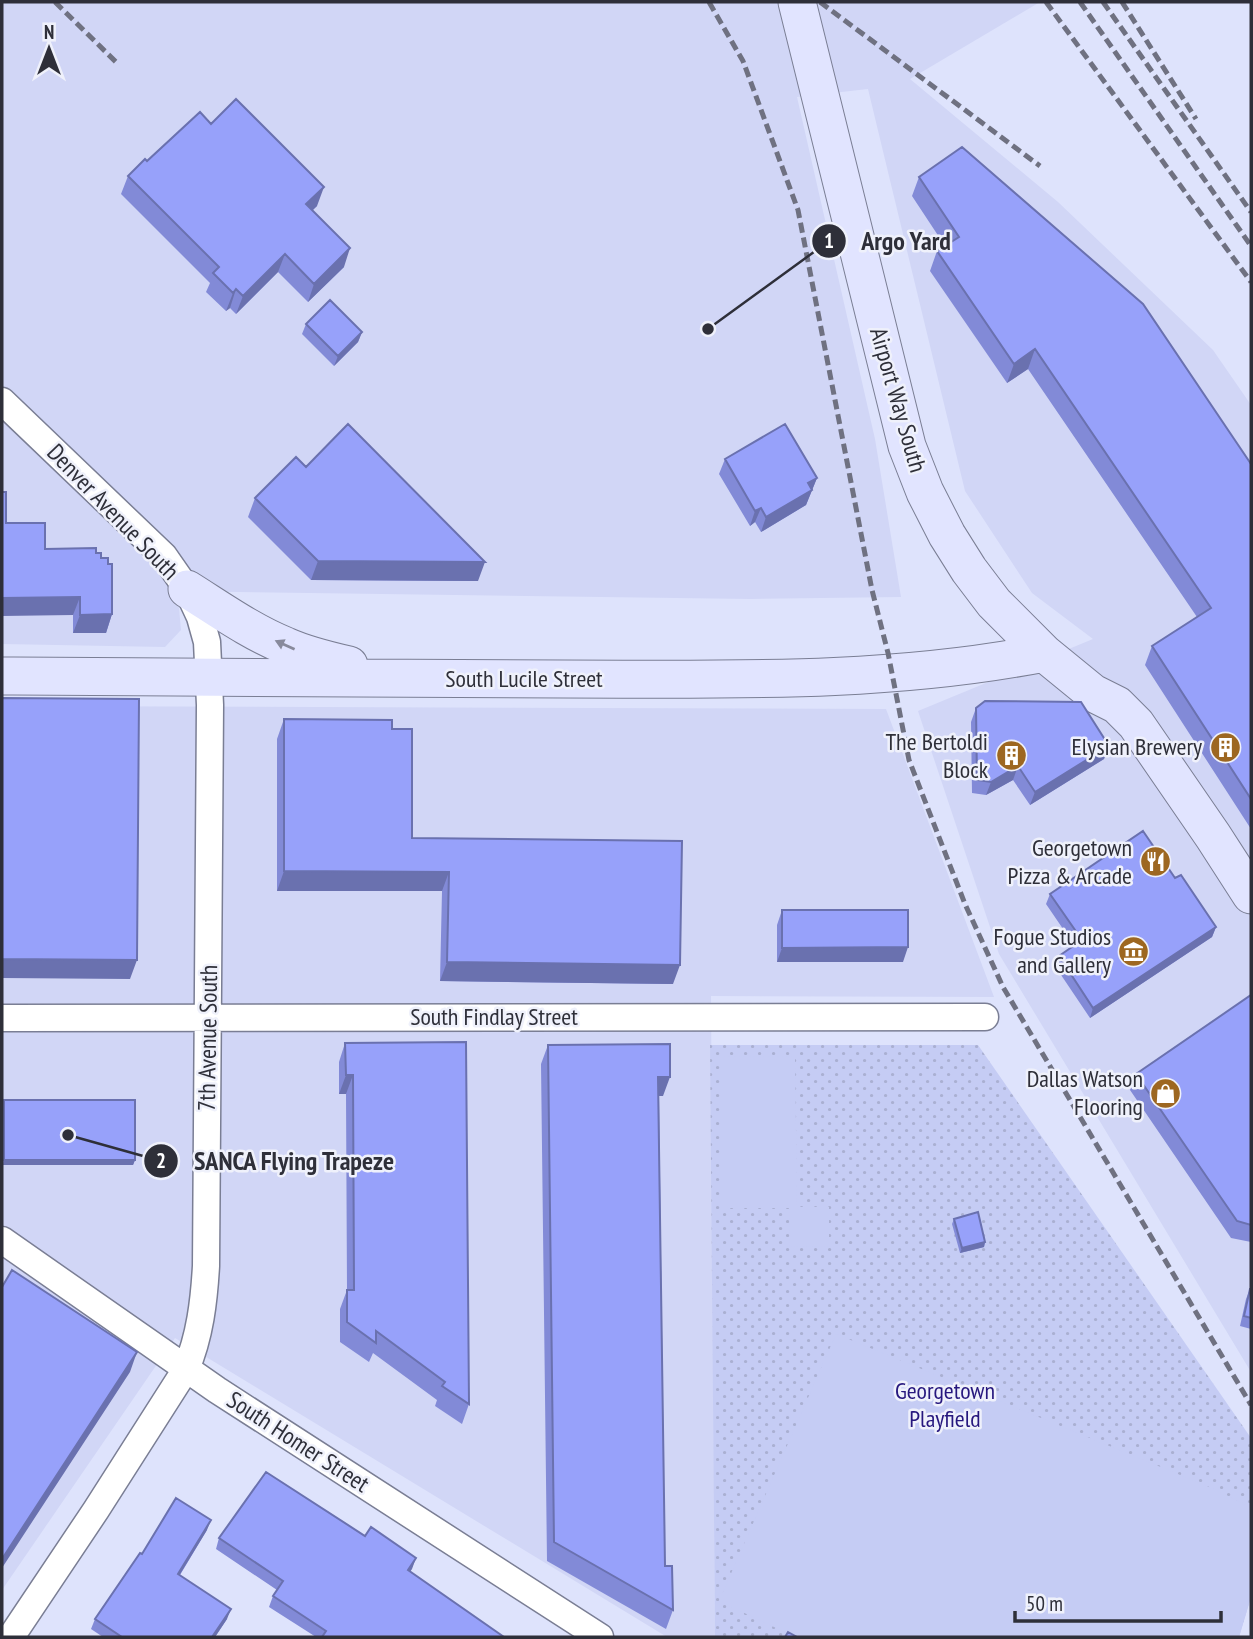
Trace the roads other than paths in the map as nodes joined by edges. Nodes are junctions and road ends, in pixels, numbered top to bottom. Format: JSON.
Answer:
{"nodes":[{"id":1,"x":797,"y":2,"type":"edge"},
{"id":2,"x":2,"y":401,"type":"edge"},
{"id":3,"x":187,"y":589,"type":"junction"},
{"id":4,"x":1044,"y":653,"type":"junction"},
{"id":5,"x":2,"y":676,"type":"edge"},
{"id":6,"x":210,"y":678,"type":"junction"},
{"id":7,"x":422,"y":678,"type":"junction"},
{"id":8,"x":1251,"y":895,"type":"edge"},
{"id":9,"x":985,"y":1017,"type":"dead end"},
{"id":10,"x":2,"y":1018,"type":"edge"},
{"id":11,"x":209,"y":1018,"type":"junction"},
{"id":12,"x":2,"y":1240,"type":"edge"},
{"id":13,"x":186,"y":1369,"type":"junction"},
{"id":14,"x":11,"y":1637,"type":"edge"},
{"id":15,"x":600,"y":1637,"type":"edge"}],
"edges":[{"from":1,"to":4,"type":"street","name":"Airport Way South"},
{"from":2,"to":3,"type":"street","name":"Denver Avenue South"},
{"from":3,"to":6,"type":"street","name":"Denver Avenue South"},
{"from":7,"to":3,"type":"street","one_way":true},
{"from":4,"to":7,"type":"street","name":"South Lucile Street"},
{"from":4,"to":8,"type":"street","name":"Airport Way South"},
{"from":5,"to":6,"type":"street","name":"South Lucile Street"},
{"from":6,"to":7,"type":"street","name":"South Lucile Street"},
{"from":6,"to":11,"type":"street","name":"7th Avenue South"},
{"from":9,"to":11,"type":"street","name":"South Findlay Street"},
{"from":10,"to":11,"type":"street","name":"South Findlay Street"},
{"from":11,"to":13,"type":"street","name":"7th Avenue South"},
{"from":12,"to":13,"type":"street","name":"South Homer Street"},
{"from":13,"to":14,"type":"street","name":"7th Avenue South"},
{"from":13,"to":15,"type":"street","name":"South Homer Street"}]}
